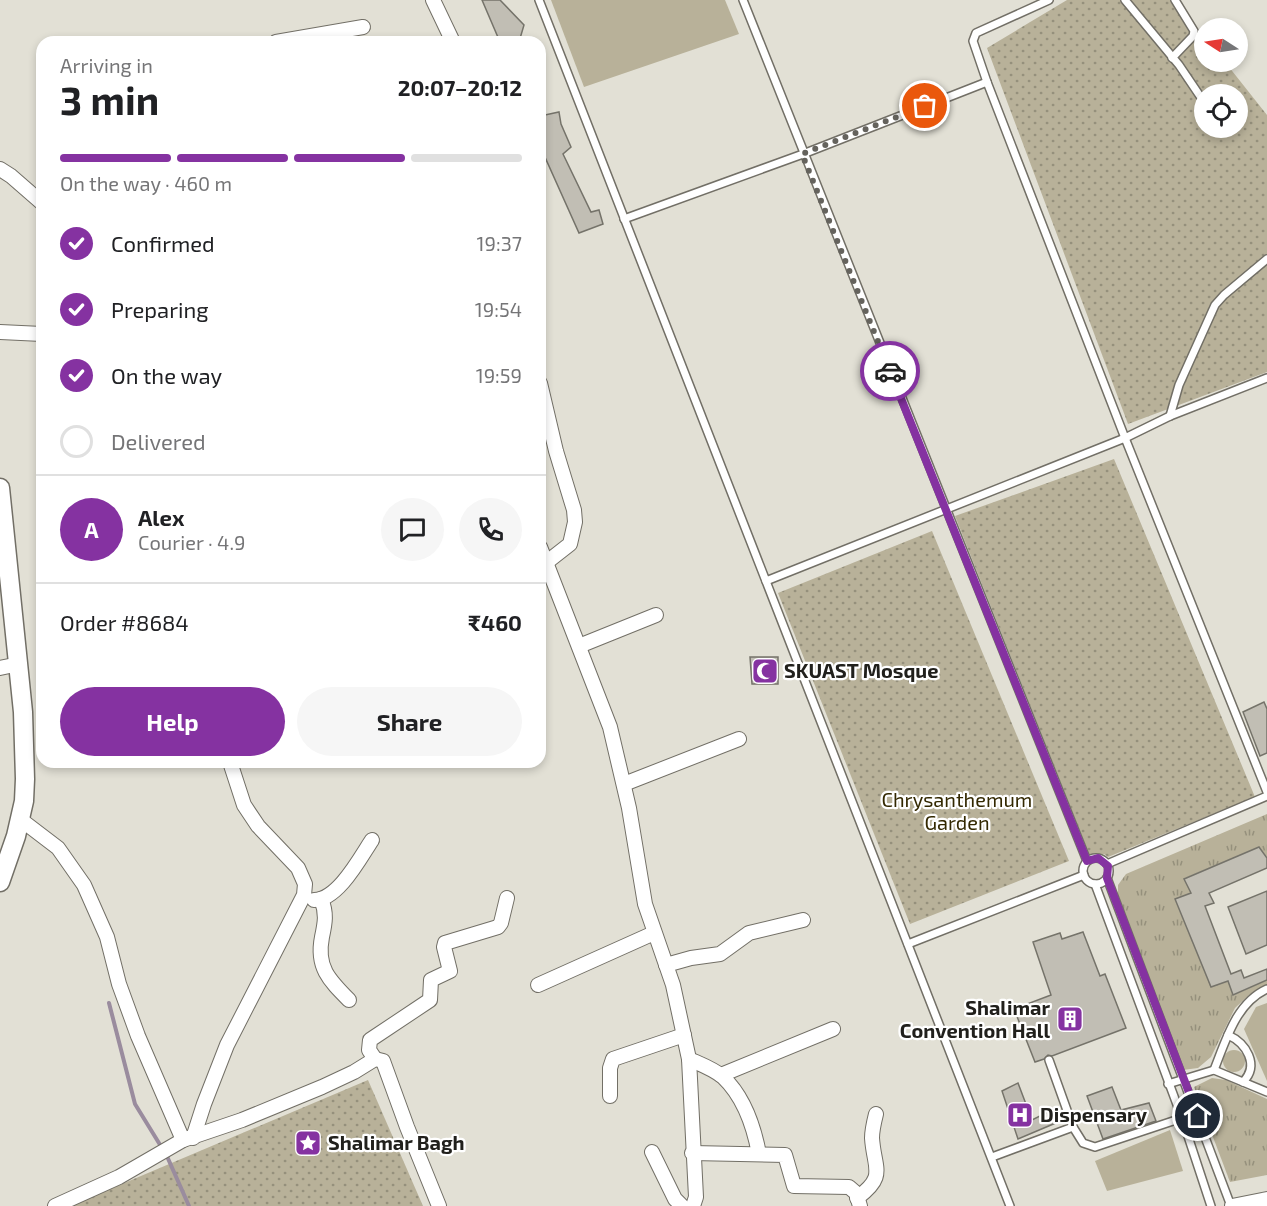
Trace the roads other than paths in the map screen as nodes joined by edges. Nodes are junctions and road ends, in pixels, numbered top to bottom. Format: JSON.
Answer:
{"nodes":[{"id":1,"x":433,"y":0,"type":"edge"},
{"id":2,"x":539,"y":0,"type":"edge"},
{"id":3,"x":742,"y":0,"type":"edge"},
{"id":4,"x":1049,"y":0,"type":"edge"},
{"id":5,"x":1125,"y":0,"type":"edge"},
{"id":6,"x":1175,"y":0,"type":"edge"},
{"id":7,"x":363,"y":27,"type":"dead end"},
{"id":8,"x":311,"y":36,"type":"edge"},
{"id":9,"x":450,"y":36,"type":"edge"},
{"id":10,"x":1172,"y":57,"type":"junction"},
{"id":11,"x":987,"y":82,"type":"junction"},
{"id":12,"x":1194,"y":88,"type":"edge"},
{"id":13,"x":802,"y":154,"type":"junction"},
{"id":14,"x":0,"y":170,"type":"edge"},
{"id":15,"x":36,"y":198,"type":"edge"},
{"id":16,"x":624,"y":219,"type":"junction"},
{"id":17,"x":1267,"y":259,"type":"edge"},
{"id":18,"x":0,"y":332,"type":"edge"},
{"id":19,"x":36,"y":334,"type":"edge"},
{"id":20,"x":1267,"y":378,"type":"edge"},
{"id":21,"x":546,"y":408,"type":"edge"},
{"id":22,"x":1170,"y":416,"type":"junction"},
{"id":23,"x":1125,"y":438,"type":"junction"},
{"id":24,"x":0,"y":488,"type":"edge"},
{"id":25,"x":945,"y":510,"type":"junction"},
{"id":26,"x":4,"y":551,"type":"edge"},
{"id":27,"x":547,"y":562,"type":"joint"},
{"id":28,"x":766,"y":581,"type":"junction"},
{"id":29,"x":656,"y":615,"type":"dead end"},
{"id":30,"x":579,"y":646,"type":"junction"},
{"id":31,"x":19,"y":664,"type":"junction"},
{"id":32,"x":0,"y":668,"type":"edge"},
{"id":33,"x":739,"y":739,"type":"dead end"},
{"id":34,"x":232,"y":768,"type":"edge"},
{"id":35,"x":624,"y":784,"type":"junction"},
{"id":36,"x":1267,"y":794,"type":"edge"},
{"id":37,"x":20,"y":819,"type":"junction"},
{"id":38,"x":372,"y":840,"type":"dead end"},
{"id":39,"x":1087,"y":861,"type":"junction"},
{"id":40,"x":1107,"y":864,"type":"junction"},
{"id":41,"x":1084,"y":875,"type":"junction"},
{"id":42,"x":1107,"y":878,"type":"junction"},
{"id":43,"x":0,"y":882,"type":"edge"},
{"id":44,"x":1095,"y":884,"type":"junction"},
{"id":45,"x":304,"y":895,"type":"junction"},
{"id":46,"x":507,"y":898,"type":"dead end"},
{"id":47,"x":321,"y":900,"type":"junction"},
{"id":48,"x":803,"y":920,"type":"dead end"},
{"id":49,"x":654,"y":933,"type":"junction"},
{"id":50,"x":908,"y":944,"type":"junction"},
{"id":51,"x":666,"y":965,"type":"junction"},
{"id":52,"x":538,"y":985,"type":"dead end"},
{"id":53,"x":1267,"y":989,"type":"edge"},
{"id":54,"x":349,"y":1000,"type":"dead end"},
{"id":55,"x":833,"y":1029,"type":"dead end"},
{"id":56,"x":684,"y":1035,"type":"junction"},
{"id":57,"x":1228,"y":1035,"type":"junction"},
{"id":58,"x":375,"y":1059,"type":"junction"},
{"id":59,"x":689,"y":1059,"type":"junction"},
{"id":60,"x":1049,"y":1060,"type":"dead end"},
{"id":61,"x":1214,"y":1070,"type":"junction"},
{"id":62,"x":721,"y":1076,"type":"junction"},
{"id":63,"x":1184,"y":1078,"type":"junction"},
{"id":64,"x":1243,"y":1082,"type":"junction"},
{"id":65,"x":1168,"y":1084,"type":"junction"},
{"id":66,"x":1267,"y":1092,"type":"edge"},
{"id":67,"x":610,"y":1096,"type":"dead end"},
{"id":68,"x":876,"y":1114,"type":"dead end"},
{"id":69,"x":1182,"y":1118,"type":"junction"},
{"id":70,"x":1073,"y":1127,"type":"junction"},
{"id":71,"x":183,"y":1141,"type":"junction"},
{"id":72,"x":652,"y":1152,"type":"dead end"},
{"id":73,"x":692,"y":1153,"type":"junction"},
{"id":74,"x":759,"y":1154,"type":"junction"},
{"id":75,"x":992,"y":1157,"type":"junction"},
{"id":76,"x":858,"y":1202,"type":"edge"},
{"id":77,"x":1259,"y":1202,"type":"edge"},
{"id":78,"x":55,"y":1206,"type":"edge"},
{"id":79,"x":439,"y":1206,"type":"edge"},
{"id":80,"x":682,"y":1206,"type":"edge"},
{"id":81,"x":693,"y":1206,"type":"edge"},
{"id":82,"x":1010,"y":1206,"type":"edge"},
{"id":83,"x":1211,"y":1206,"type":"edge"},
{"id":84,"x":1232,"y":1206,"type":"edge"}],
"edges":[{"from":1,"to":9,"type":"street"},
{"from":2,"to":16,"type":"lane"},
{"from":3,"to":13,"type":"lane"},
{"from":4,"to":11,"type":"lane"},
{"from":5,"to":10,"type":"lane"},
{"from":6,"to":10,"type":"lane"},
{"from":7,"to":8,"type":"street"},
{"from":10,"to":12,"type":"lane"},
{"from":11,"to":13,"type":"lane"},
{"from":11,"to":23,"type":"lane"},
{"from":13,"to":16,"type":"lane"},
{"from":13,"to":25,"type":"lane"},
{"from":14,"to":15,"type":"street"},
{"from":16,"to":28,"type":"lane"},
{"from":17,"to":22,"type":"lane"},
{"from":18,"to":19,"type":"street"},
{"from":20,"to":22,"type":"lane"},
{"from":21,"to":27,"type":"street"},
{"from":22,"to":23,"type":"lane"},
{"from":23,"to":25,"type":"lane"},
{"from":23,"to":36,"type":"lane"},
{"from":24,"to":26,"type":"main road"},
{"from":25,"to":28,"type":"lane"},
{"from":25,"to":39,"type":"lane"},
{"from":26,"to":31,"type":"main road"},
{"from":27,"to":30,"type":"street"},
{"from":28,"to":50,"type":"lane"},
{"from":29,"to":30,"type":"street"},
{"from":30,"to":35,"type":"street"},
{"from":31,"to":32,"type":"street"},
{"from":31,"to":37,"type":"main road"},
{"from":33,"to":35,"type":"street"},
{"from":34,"to":45,"type":"street"},
{"from":35,"to":49,"type":"street"},
{"from":36,"to":40,"type":"lane"},
{"from":37,"to":43,"type":"main road"},
{"from":37,"to":71,"type":"street"},
{"from":38,"to":47,"type":"street"},
{"from":39,"to":40,"type":"lane"},
{"from":39,"to":41,"type":"lane"},
{"from":40,"to":42,"type":"lane"},
{"from":41,"to":44,"type":"lane"},
{"from":41,"to":50,"type":"lane"},
{"from":42,"to":44,"type":"lane"},
{"from":42,"to":63,"type":"lane"},
{"from":44,"to":65,"type":"lane"},
{"from":45,"to":47,"type":"street"},
{"from":45,"to":71,"type":"street"},
{"from":46,"to":58,"type":"street"},
{"from":47,"to":54,"type":"street"},
{"from":48,"to":51,"type":"street"},
{"from":49,"to":51,"type":"street"},
{"from":49,"to":52,"type":"street"},
{"from":50,"to":75,"type":"lane"},
{"from":51,"to":56,"type":"street"},
{"from":53,"to":57,"type":"lane"},
{"from":55,"to":62,"type":"street"},
{"from":56,"to":59,"type":"street"},
{"from":56,"to":67,"type":"street"},
{"from":57,"to":61,"type":"lane"},
{"from":57,"to":64,"type":"lane"},
{"from":58,"to":71,"type":"street"},
{"from":58,"to":79,"type":"street"},
{"from":59,"to":62,"type":"street"},
{"from":59,"to":73,"type":"street"},
{"from":60,"to":70,"type":"lane"},
{"from":61,"to":63,"type":"lane"},
{"from":61,"to":64,"type":"lane"},
{"from":62,"to":74,"type":"street"},
{"from":63,"to":65,"type":"lane"},
{"from":63,"to":84,"type":"lane"},
{"from":64,"to":66,"type":"lane"},
{"from":65,"to":69,"type":"lane"},
{"from":68,"to":76,"type":"street"},
{"from":69,"to":70,"type":"lane"},
{"from":69,"to":83,"type":"lane"},
{"from":70,"to":75,"type":"lane"},
{"from":71,"to":78,"type":"street"},
{"from":72,"to":80,"type":"street"},
{"from":73,"to":74,"type":"street"},
{"from":73,"to":81,"type":"street"},
{"from":74,"to":76,"type":"street"},
{"from":75,"to":82,"type":"lane"},
{"from":77,"to":84,"type":"street"}]}
